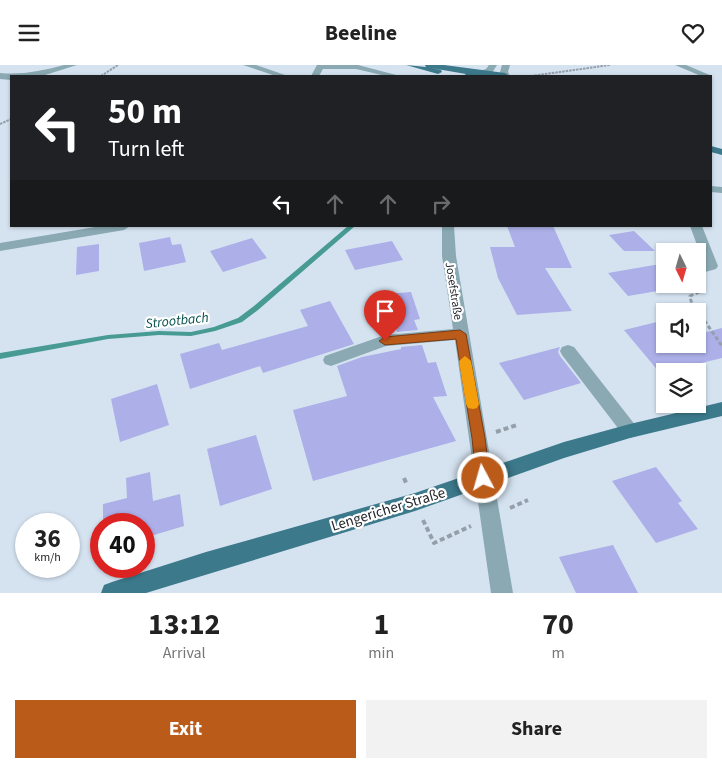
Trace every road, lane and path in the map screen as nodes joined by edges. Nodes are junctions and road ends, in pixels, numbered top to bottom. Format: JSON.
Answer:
{"nodes":[{"id":1,"x":73,"y":65,"type":"edge"},
{"id":2,"x":118,"y":65,"type":"edge"},
{"id":3,"x":247,"y":65,"type":"edge"},
{"id":4,"x":410,"y":65,"type":"edge"},
{"id":5,"x":429,"y":65,"type":"edge"},
{"id":6,"x":493,"y":65,"type":"edge"},
{"id":7,"x":610,"y":65,"type":"edge"},
{"id":8,"x":679,"y":65,"type":"edge"},
{"id":9,"x":263,"y":69,"type":"junction"},
{"id":10,"x":480,"y":73,"type":"junction"},
{"id":11,"x":37,"y":75,"type":"edge"},
{"id":12,"x":102,"y":75,"type":"edge"},
{"id":13,"x":254,"y":75,"type":"edge"},
{"id":14,"x":281,"y":75,"type":"edge"},
{"id":15,"x":316,"y":75,"type":"edge"},
{"id":16,"x":392,"y":75,"type":"edge"},
{"id":17,"x":448,"y":75,"type":"edge"},
{"id":18,"x":471,"y":75,"type":"edge"},
{"id":19,"x":497,"y":75,"type":"edge"},
{"id":20,"x":538,"y":75,"type":"edge"},
{"id":21,"x":706,"y":75,"type":"edge"},
{"id":22,"x":31,"y":227,"type":"edge"},
{"id":23,"x":120,"y":227,"type":"edge"},
{"id":24,"x":448,"y":227,"type":"edge"},
{"id":25,"x":696,"y":227,"type":"edge"},
{"id":26,"x":30,"y":241,"type":"junction"},
{"id":27,"x":702,"y":243,"type":"edge"},
{"id":28,"x":0,"y":247,"type":"edge"},
{"id":29,"x":706,"y":253,"type":"edge"},
{"id":30,"x":706,"y":268,"type":"edge"},
{"id":31,"x":697,"y":293,"type":"edge"},
{"id":32,"x":460,"y":334,"type":"junction"},
{"id":33,"x":722,"y":346,"type":"edge"},
{"id":34,"x":568,"y":351,"type":"dead end"},
{"id":35,"x":331,"y":360,"type":"dead end"},
{"id":36,"x":722,"y":409,"type":"edge"},
{"id":37,"x":630,"y":431,"type":"junction"},
{"id":38,"x":483,"y":478,"type":"junction"},
{"id":39,"x":112,"y":593,"type":"edge"},
{"id":40,"x":502,"y":593,"type":"edge"}],
"edges":[{"from":1,"to":11,"type":"street"},
{"from":2,"to":12,"type":"path"},
{"from":3,"to":9,"type":"street"},
{"from":4,"to":17,"type":"main road"},
{"from":5,"to":10,"type":"main road"},
{"from":6,"to":10,"type":"street"},
{"from":7,"to":20,"type":"path"},
{"from":8,"to":21,"type":"street"},
{"from":9,"to":13,"type":"street"},
{"from":9,"to":14,"type":"street"},
{"from":10,"to":18,"type":"main road"},
{"from":10,"to":19,"type":"main road"},
{"from":15,"to":16,"type":"street"},
{"from":22,"to":26,"type":"street"},
{"from":23,"to":26,"type":"street"},
{"from":24,"to":32,"type":"street","name":"Josefstraße"},
{"from":25,"to":27,"type":"street"},
{"from":26,"to":28,"type":"street"},
{"from":29,"to":30,"type":"street"},
{"from":31,"to":33,"type":"path"},
{"from":32,"to":35,"type":"street"},
{"from":32,"to":38,"type":"street","name":"Josefstraße"},
{"from":34,"to":37,"type":"street"},
{"from":36,"to":37,"type":"main road","name":"Lengericher Straße"},
{"from":37,"to":38,"type":"main road","name":"Lengericher Straße"},
{"from":38,"to":39,"type":"main road","name":"Lengericher Straße"},
{"from":38,"to":40,"type":"street","name":"Josefstraße"}]}
